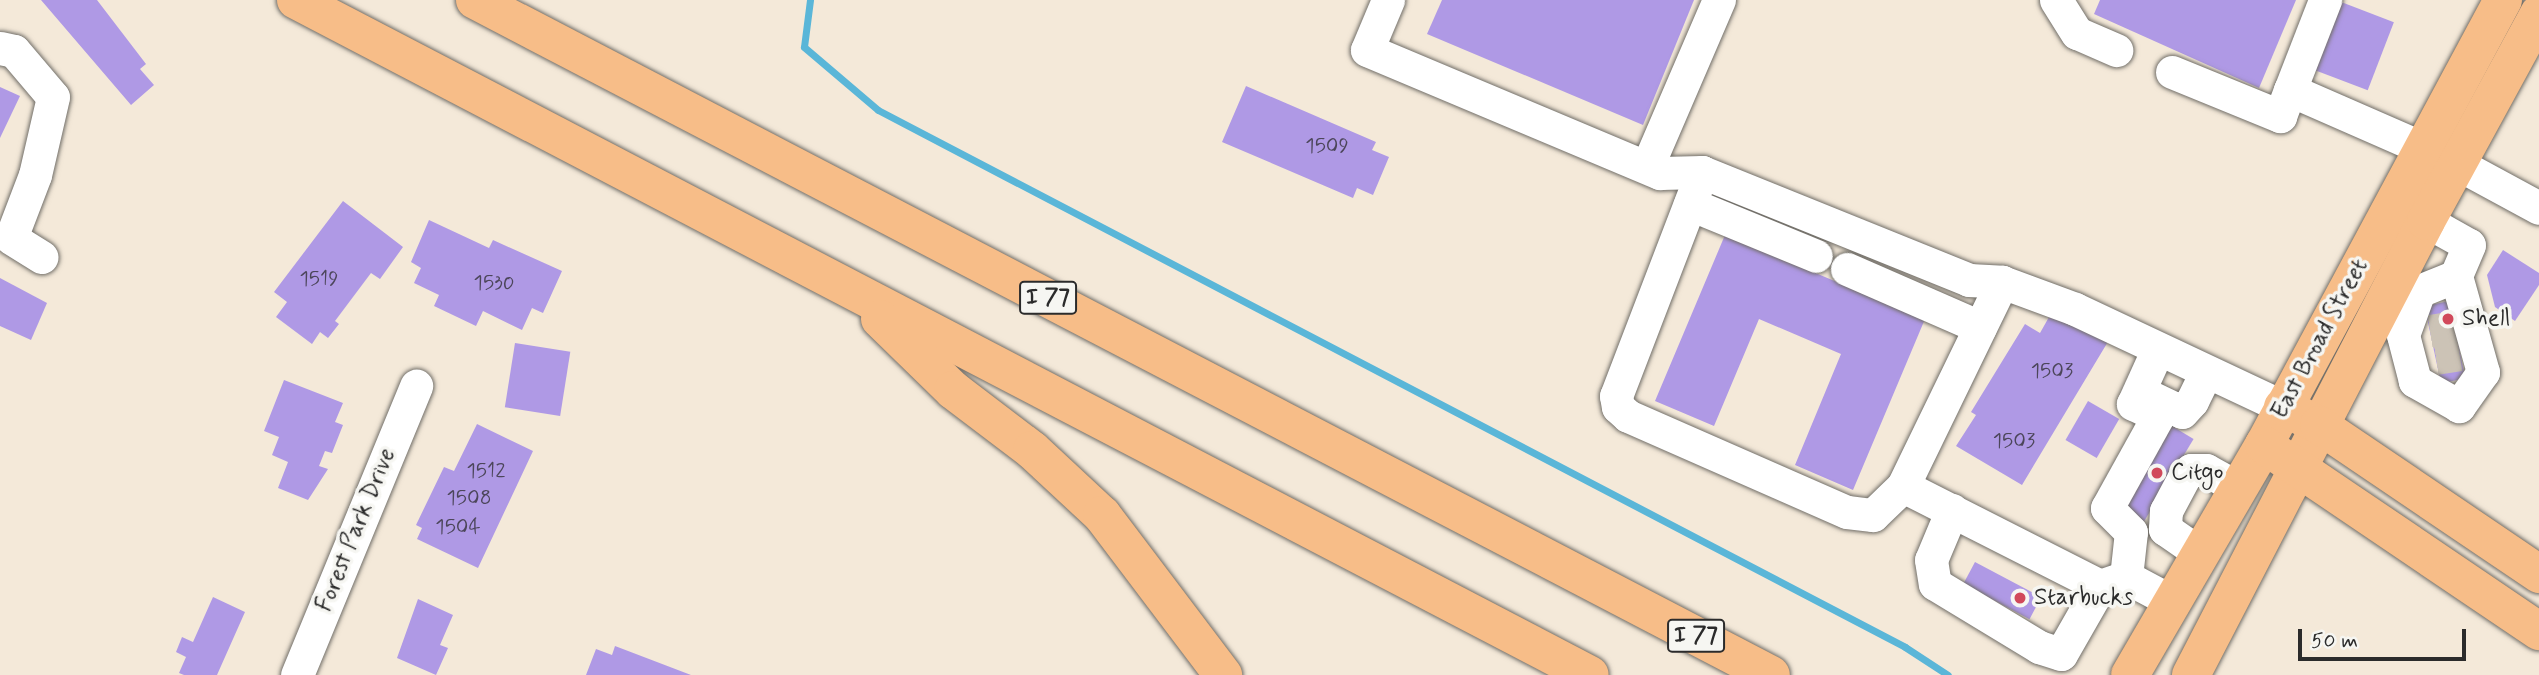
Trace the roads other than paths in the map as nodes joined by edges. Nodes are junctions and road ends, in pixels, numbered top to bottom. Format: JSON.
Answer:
{"nodes":[{"id":1,"x":296,"y":0,"type":"edge"},
{"id":2,"x":475,"y":0,"type":"edge"},
{"id":3,"x":1388,"y":0,"type":"edge"},
{"id":4,"x":1718,"y":0,"type":"edge"},
{"id":5,"x":2056,"y":0,"type":"edge"},
{"id":6,"x":2325,"y":0,"type":"edge"},
{"id":7,"x":2503,"y":0,"type":"edge"},
{"id":8,"x":2539,"y":14,"type":"edge"},
{"id":9,"x":0,"y":48,"type":"edge"},
{"id":10,"x":2116,"y":50,"type":"dead end"},
{"id":11,"x":2172,"y":72,"type":"dead end"},
{"id":12,"x":2290,"y":90,"type":"junction"},
{"id":13,"x":2440,"y":155,"type":"junction"},
{"id":14,"x":1647,"y":167,"type":"junction"},
{"id":15,"x":1702,"y":172,"type":"junction"},
{"id":16,"x":1690,"y":204,"type":"junction"},
{"id":17,"x":2539,"y":208,"type":"edge"},
{"id":18,"x":2426,"y":221,"type":"junction"},
{"id":19,"x":1816,"y":256,"type":"dead end"},
{"id":20,"x":42,"y":257,"type":"dead end"},
{"id":21,"x":1847,"y":269,"type":"dead end"},
{"id":22,"x":2456,"y":276,"type":"junction"},
{"id":23,"x":2002,"y":282,"type":"junction"},
{"id":24,"x":852,"y":290,"type":"junction"},
{"id":25,"x":1980,"y":327,"type":"junction"},
{"id":26,"x":2158,"y":349,"type":"junction"},
{"id":27,"x":2206,"y":372,"type":"junction"},
{"id":28,"x":416,"y":386,"type":"dead end"},
{"id":29,"x":2140,"y":391,"type":"junction"},
{"id":30,"x":2283,"y":407,"type":"junction"},
{"id":31,"x":2319,"y":425,"type":"junction"},
{"id":32,"x":2264,"y":445,"type":"junction"},
{"id":33,"x":2298,"y":466,"type":"junction"},
{"id":34,"x":1903,"y":486,"type":"junction"},
{"id":35,"x":2239,"y":488,"type":"junction"},
{"id":36,"x":1952,"y":510,"type":"junction"},
{"id":37,"x":2201,"y":554,"type":"junction"},
{"id":38,"x":2539,"y":574,"type":"edge"},
{"id":39,"x":2113,"y":581,"type":"junction"},
{"id":40,"x":1620,"y":597,"type":"junction"},
{"id":41,"x":2172,"y":603,"type":"junction"},
{"id":42,"x":2539,"y":631,"type":"edge"},
{"id":43,"x":2131,"y":674,"type":"edge"},
{"id":44,"x":297,"y":675,"type":"edge"},
{"id":45,"x":1223,"y":675,"type":"edge"},
{"id":46,"x":1590,"y":675,"type":"edge"},
{"id":47,"x":1771,"y":675,"type":"edge"},
{"id":48,"x":1794,"y":675,"type":"edge"},
{"id":49,"x":2191,"y":675,"type":"edge"}],
"edges":[{"from":1,"to":24,"type":"main road"},
{"from":2,"to":40,"type":"main road","number":"I 77"},
{"from":3,"to":14,"type":"street"},
{"from":4,"to":14,"type":"street"},
{"from":5,"to":10,"type":"street"},
{"from":6,"to":12,"type":"street"},
{"from":7,"to":13,"type":"main road","name":"East Broad Street"},
{"from":8,"to":13,"type":"main road","name":"East Broad Street"},
{"from":9,"to":20,"type":"street"},
{"from":11,"to":12,"type":"street"},
{"from":12,"to":13,"type":"street"},
{"from":13,"to":17,"type":"street"},
{"from":13,"to":18,"type":"main road","name":"East Broad Street"},
{"from":13,"to":30,"type":"main road","name":"East Broad Street"},
{"from":14,"to":15,"type":"street"},
{"from":15,"to":16,"type":"street"},
{"from":15,"to":23,"type":"street"},
{"from":16,"to":19,"type":"street"},
{"from":16,"to":34,"type":"street"},
{"from":18,"to":22,"type":"street"},
{"from":18,"to":31,"type":"main road","name":"East Broad Street"},
{"from":21,"to":25,"type":"street"},
{"from":22,"to":22,"type":"street"},
{"from":23,"to":25,"type":"street"},
{"from":23,"to":26,"type":"street"},
{"from":24,"to":45,"type":"main road"},
{"from":24,"to":46,"type":"main road"},
{"from":25,"to":34,"type":"street"},
{"from":26,"to":27,"type":"street"},
{"from":26,"to":29,"type":"street"},
{"from":27,"to":29,"type":"street"},
{"from":27,"to":30,"type":"street"},
{"from":28,"to":44,"type":"street","name":"Forest Park Drive"},
{"from":29,"to":39,"type":"street"},
{"from":30,"to":31,"type":"main road"},
{"from":30,"to":32,"type":"main road","name":"East Broad Street"},
{"from":31,"to":33,"type":"main road","name":"East Broad Street"},
{"from":31,"to":38,"type":"main road"},
{"from":32,"to":33,"type":"main road"},
{"from":32,"to":35,"type":"main road","name":"East Broad Street"},
{"from":33,"to":42,"type":"main road"},
{"from":33,"to":49,"type":"main road","name":"East Broad Street"},
{"from":34,"to":36,"type":"street"},
{"from":35,"to":37,"type":"main road","name":"East Broad Street"},
{"from":35,"to":37,"type":"street"},
{"from":36,"to":39,"type":"street"},
{"from":36,"to":39,"type":"street"},
{"from":37,"to":41,"type":"main road","name":"East Broad Street"},
{"from":39,"to":41,"type":"street"},
{"from":40,"to":47,"type":"main road","number":"I 77"},
{"from":40,"to":48,"type":"main road"},
{"from":41,"to":43,"type":"main road","name":"East Broad Street"}]}
